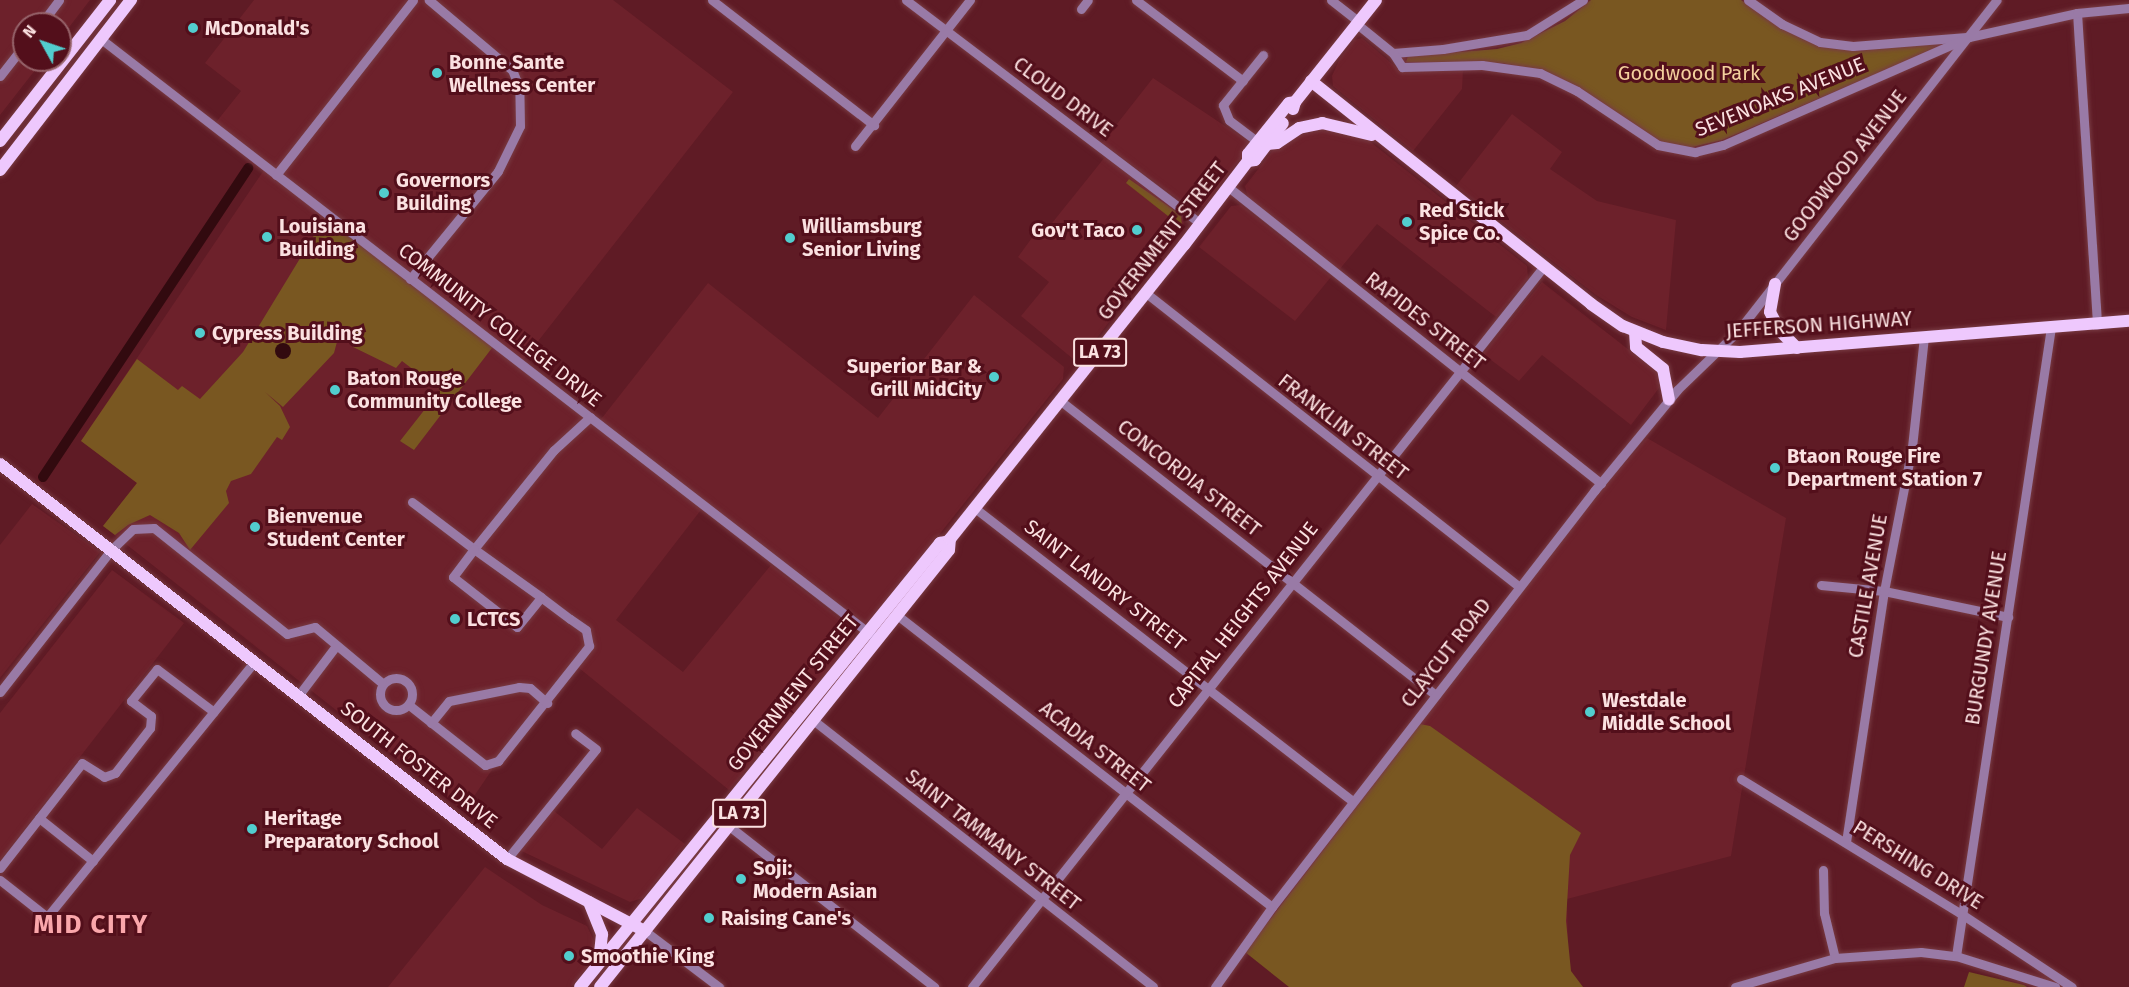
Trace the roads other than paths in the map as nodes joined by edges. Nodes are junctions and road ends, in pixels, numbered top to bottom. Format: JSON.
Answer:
{"nodes":[{"id":1,"x":110,"y":0,"type":"edge"},
{"id":2,"x":131,"y":0,"type":"edge"},
{"id":3,"x":413,"y":0,"type":"edge"},
{"id":4,"x":429,"y":0,"type":"edge"},
{"id":5,"x":712,"y":0,"type":"edge"},
{"id":6,"x":906,"y":0,"type":"edge"},
{"id":7,"x":970,"y":0,"type":"edge"},
{"id":8,"x":1088,"y":0,"type":"edge"},
{"id":9,"x":1136,"y":0,"type":"edge"},
{"id":10,"x":1331,"y":0,"type":"edge"},
{"id":11,"x":1376,"y":0,"type":"edge"},
{"id":12,"x":1583,"y":0,"type":"edge"},
{"id":13,"x":1748,"y":0,"type":"edge"},
{"id":14,"x":1997,"y":0,"type":"edge"},
{"id":15,"x":2129,"y":8,"type":"edge"},
{"id":16,"x":1081,"y":9,"type":"dead end"},
{"id":17,"x":2077,"y":13,"type":"junction"},
{"id":18,"x":1358,"y":23,"type":"junction"},
{"id":19,"x":946,"y":31,"type":"junction"},
{"id":20,"x":1969,"y":37,"type":"junction"},
{"id":21,"x":101,"y":39,"type":"junction"},
{"id":22,"x":1392,"y":53,"type":"junction"},
{"id":23,"x":1263,"y":56,"type":"dead end"},
{"id":24,"x":12,"y":60,"type":"edge"},
{"id":25,"x":0,"y":76,"type":"edge"},
{"id":26,"x":1243,"y":81,"type":"junction"},
{"id":27,"x":1311,"y":81,"type":"junction"},
{"id":28,"x":874,"y":125,"type":"junction"},
{"id":29,"x":1376,"y":134,"type":"junction"},
{"id":30,"x":0,"y":141,"type":"edge"},
{"id":31,"x":1262,"y":143,"type":"junction"},
{"id":32,"x":855,"y":147,"type":"dead end"},
{"id":33,"x":0,"y":170,"type":"edge"},
{"id":34,"x":276,"y":175,"type":"junction"},
{"id":35,"x":1227,"y":186,"type":"junction"},
{"id":36,"x":1199,"y":222,"type":"junction"},
{"id":37,"x":1544,"y":266,"type":"junction"},
{"id":38,"x":411,"y":279,"type":"junction"},
{"id":39,"x":1775,"y":284,"type":"junction"},
{"id":40,"x":1146,"y":294,"type":"junction"},
{"id":41,"x":2129,"y":321,"type":"edge"},
{"id":42,"x":2097,"y":324,"type":"junction"},
{"id":43,"x":2051,"y":327,"type":"junction"},
{"id":44,"x":1635,"y":332,"type":"junction"},
{"id":45,"x":1924,"y":337,"type":"junction"},
{"id":46,"x":1797,"y":348,"type":"junction"},
{"id":47,"x":1718,"y":351,"type":"junction"},
{"id":48,"x":1460,"y":371,"type":"junction"},
{"id":49,"x":1669,"y":399,"type":"junction"},
{"id":50,"x":1062,"y":402,"type":"junction"},
{"id":51,"x":590,"y":417,"type":"junction"},
{"id":52,"x":0,"y":464,"type":"edge"},
{"id":53,"x":1376,"y":476,"type":"junction"},
{"id":54,"x":1601,"y":483,"type":"junction"},
{"id":55,"x":412,"y":502,"type":"dead end"},
{"id":56,"x":976,"y":509,"type":"junction"},
{"id":57,"x":949,"y":542,"type":"junction"},
{"id":58,"x":474,"y":549,"type":"junction"},
{"id":59,"x":111,"y":550,"type":"junction"},
{"id":60,"x":914,"y":576,"type":"junction"},
{"id":61,"x":1293,"y":581,"type":"junction"},
{"id":62,"x":1821,"y":585,"type":"dead end"},
{"id":63,"x":1520,"y":587,"type":"junction"},
{"id":64,"x":1884,"y":591,"type":"junction"},
{"id":65,"x":541,"y":597,"type":"junction"},
{"id":66,"x":897,"y":615,"type":"junction"},
{"id":67,"x":2008,"y":617,"type":"junction"},
{"id":68,"x":872,"y":636,"type":"junction"},
{"id":69,"x":336,"y":646,"type":"junction"},
{"id":70,"x":254,"y":662,"type":"junction"},
{"id":71,"x":382,"y":683,"type":"junction"},
{"id":72,"x":1208,"y":688,"type":"junction"},
{"id":73,"x":0,"y":693,"type":"edge"},
{"id":74,"x":1436,"y":695,"type":"junction"},
{"id":75,"x":298,"y":696,"type":"junction"},
{"id":76,"x":547,"y":703,"type":"junction"},
{"id":77,"x":409,"y":705,"type":"junction"},
{"id":78,"x":214,"y":712,"type":"junction"},
{"id":79,"x":813,"y":720,"type":"junction"},
{"id":80,"x":431,"y":723,"type":"junction"},
{"id":81,"x":575,"y":732,"type":"dead end"},
{"id":82,"x":1741,"y":779,"type":"dead end"},
{"id":83,"x":1125,"y":794,"type":"junction"},
{"id":84,"x":1353,"y":801,"type":"junction"},
{"id":85,"x":39,"y":818,"type":"junction"},
{"id":86,"x":729,"y":826,"type":"junction"},
{"id":87,"x":1846,"y":842,"type":"junction"},
{"id":88,"x":507,"y":859,"type":"junction"},
{"id":89,"x":93,"y":861,"type":"junction"},
{"id":90,"x":0,"y":868,"type":"edge"},
{"id":91,"x":1823,"y":870,"type":"dead end"},
{"id":92,"x":0,"y":880,"type":"edge"},
{"id":93,"x":1041,"y":900,"type":"junction"},
{"id":94,"x":589,"y":902,"type":"junction"},
{"id":95,"x":1272,"y":907,"type":"junction"},
{"id":96,"x":1960,"y":913,"type":"junction"},
{"id":97,"x":633,"y":922,"type":"junction"},
{"id":98,"x":645,"y":931,"type":"junction"},
{"id":99,"x":1956,"y":956,"type":"junction"},
{"id":100,"x":1835,"y":958,"type":"junction"},
{"id":101,"x":599,"y":964,"type":"junction"},
{"id":102,"x":580,"y":987,"type":"edge"},
{"id":103,"x":600,"y":987,"type":"edge"},
{"id":104,"x":719,"y":987,"type":"edge"},
{"id":105,"x":934,"y":987,"type":"edge"},
{"id":106,"x":972,"y":987,"type":"edge"},
{"id":107,"x":1153,"y":987,"type":"edge"},
{"id":108,"x":1215,"y":987,"type":"edge"},
{"id":109,"x":1735,"y":987,"type":"edge"},
{"id":110,"x":2055,"y":987,"type":"edge"},
{"id":111,"x":2072,"y":987,"type":"edge"}],
"edges":[{"from":1,"to":30,"type":"main road"},
{"from":2,"to":21,"type":"main road"},
{"from":3,"to":34,"type":"street"},
{"from":4,"to":38,"type":"street"},
{"from":5,"to":28,"type":"street"},
{"from":6,"to":19,"type":"street","name":"CLOUD DRIVE"},
{"from":7,"to":19,"type":"street"},
{"from":8,"to":16,"type":"street"},
{"from":9,"to":26,"type":"street"},
{"from":10,"to":18,"type":"street","name":"SEVENOAKS AVENUE"},
{"from":11,"to":18,"type":"main road","name":"GOVERNMENT STREET"},
{"from":12,"to":22,"type":"street"},
{"from":13,"to":20,"type":"street"},
{"from":14,"to":20,"type":"street","name":"GOODWOOD AVENUE"},
{"from":15,"to":17,"type":"street","name":"SEVENOAKS AVENUE"},
{"from":17,"to":20,"type":"street","name":"SEVENOAKS AVENUE"},
{"from":17,"to":42,"type":"street"},
{"from":18,"to":22,"type":"street","name":"SEVENOAKS AVENUE"},
{"from":18,"to":27,"type":"main road","name":"GOVERNMENT STREET"},
{"from":19,"to":28,"type":"street"},
{"from":19,"to":36,"type":"street","name":"CLOUD DRIVE"},
{"from":20,"to":22,"type":"street","name":"SEVENOAKS AVENUE"},
{"from":20,"to":39,"type":"street","name":"GOODWOOD AVENUE"},
{"from":21,"to":33,"type":"main road"},
{"from":21,"to":34,"type":"street","name":"COMMUNITY COLLEGE DRIVE"},
{"from":23,"to":26,"type":"street"},
{"from":24,"to":25,"type":"street"},
{"from":26,"to":31,"type":"street"},
{"from":27,"to":29,"type":"main road","name":"JEFFERSON HIGHWAY"},
{"from":27,"to":31,"type":"main road","name":"GOVERNMENT STREET"},
{"from":28,"to":32,"type":"street"},
{"from":29,"to":31,"type":"main road"},
{"from":29,"to":37,"type":"main road","name":"JEFFERSON HIGHWAY"},
{"from":31,"to":35,"type":"main road","name":"GOVERNMENT STREET","number":"LA 73"},
{"from":34,"to":38,"type":"street","name":"COMMUNITY COLLEGE DRIVE"},
{"from":35,"to":36,"type":"main road","name":"GOVERNMENT STREET","number":"LA 73"},
{"from":35,"to":48,"type":"street","name":"RAPIDES STREET"},
{"from":36,"to":40,"type":"main road","name":"GOVERNMENT STREET","number":"LA 73"},
{"from":37,"to":44,"type":"main road","name":"JEFFERSON HIGHWAY"},
{"from":37,"to":48,"type":"street","name":"CAPITAL HEIGHTS AVENUE"},
{"from":38,"to":51,"type":"street","name":"COMMUNITY COLLEGE DRIVE"},
{"from":39,"to":46,"type":"main road"},
{"from":39,"to":47,"type":"street","name":"GOODWOOD AVENUE"},
{"from":40,"to":50,"type":"main road","name":"GOVERNMENT STREET","number":"LA 73"},
{"from":40,"to":53,"type":"street","name":"FRANKLIN STREET"},
{"from":41,"to":42,"type":"main road","name":"JEFFERSON HIGHWAY"},
{"from":42,"to":43,"type":"main road","name":"JEFFERSON HIGHWAY"},
{"from":43,"to":45,"type":"main road","name":"JEFFERSON HIGHWAY"},
{"from":43,"to":67,"type":"street","name":"BURGUNDY AVENUE"},
{"from":44,"to":47,"type":"main road","name":"JEFFERSON HIGHWAY"},
{"from":44,"to":49,"type":"main road"},
{"from":45,"to":46,"type":"main road","name":"JEFFERSON HIGHWAY"},
{"from":45,"to":64,"type":"street","name":"CASTILE AVENUE"},
{"from":46,"to":47,"type":"main road","name":"JEFFERSON HIGHWAY"},
{"from":47,"to":49,"type":"street","name":"CLAYCUT ROAD"},
{"from":48,"to":53,"type":"street","name":"CAPITAL HEIGHTS AVENUE"},
{"from":48,"to":54,"type":"street","name":"RAPIDES STREET"},
{"from":49,"to":54,"type":"street","name":"CLAYCUT ROAD"},
{"from":50,"to":56,"type":"main road","name":"GOVERNMENT STREET","number":"LA 73"},
{"from":50,"to":61,"type":"street","name":"CONCORDIA STREET"},
{"from":51,"to":58,"type":"street"},
{"from":51,"to":68,"type":"street","name":"COMMUNITY COLLEGE DRIVE"},
{"from":52,"to":59,"type":"main road","name":"SOUTH FOSTER DRIVE"},
{"from":53,"to":61,"type":"street","name":"CAPITAL HEIGHTS AVENUE"},
{"from":53,"to":63,"type":"street","name":"FRANKLIN STREET"},
{"from":54,"to":63,"type":"street","name":"CLAYCUT ROAD"},
{"from":55,"to":58,"type":"street"},
{"from":56,"to":57,"type":"main road","name":"GOVERNMENT STREET","number":"LA 73"},
{"from":56,"to":72,"type":"street","name":"SAINT LANDRY STREET"},
{"from":57,"to":60,"type":"main road","name":"GOVERNMENT STREET","number":"LA 73"},
{"from":57,"to":66,"type":"main road","name":"GOVERNMENT STREET","number":"LA 73"},
{"from":58,"to":65,"type":"street"},
{"from":58,"to":65,"type":"street"},
{"from":59,"to":69,"type":"street"},
{"from":59,"to":70,"type":"main road","name":"SOUTH FOSTER DRIVE"},
{"from":59,"to":73,"type":"street"},
{"from":60,"to":66,"type":"main road"},
{"from":60,"to":68,"type":"main road","name":"GOVERNMENT STREET","number":"LA 73"},
{"from":61,"to":72,"type":"street","name":"CAPITAL HEIGHTS AVENUE"},
{"from":61,"to":74,"type":"street","name":"CONCORDIA STREET"},
{"from":62,"to":64,"type":"street"},
{"from":63,"to":74,"type":"street","name":"CLAYCUT ROAD"},
{"from":64,"to":67,"type":"street"},
{"from":64,"to":87,"type":"street","name":"CASTILE AVENUE"},
{"from":65,"to":76,"type":"street"},
{"from":66,"to":68,"type":"main road","name":"GOVERNMENT STREET","number":"LA 73"},
{"from":66,"to":83,"type":"street","name":"ACADIA STREET"},
{"from":67,"to":96,"type":"street","name":"BURGUNDY AVENUE"},
{"from":68,"to":79,"type":"main road","name":"GOVERNMENT STREET","number":"LA 73"},
{"from":68,"to":97,"type":"main road","name":"GOVERNMENT STREET","number":"LA 73"},
{"from":69,"to":71,"type":"street"},
{"from":69,"to":75,"type":"street"},
{"from":70,"to":75,"type":"main road","name":"SOUTH FOSTER DRIVE"},
{"from":70,"to":78,"type":"street"},
{"from":71,"to":77,"type":"street"},
{"from":71,"to":77,"type":"street"},
{"from":72,"to":83,"type":"street","name":"CAPITAL HEIGHTS AVENUE"},
{"from":72,"to":84,"type":"street","name":"SAINT LANDRY STREET"},
{"from":74,"to":84,"type":"street","name":"CLAYCUT ROAD"},
{"from":75,"to":88,"type":"main road","name":"SOUTH FOSTER DRIVE"},
{"from":76,"to":80,"type":"street"},
{"from":76,"to":80,"type":"street"},
{"from":77,"to":80,"type":"street"},
{"from":78,"to":85,"type":"street"},
{"from":78,"to":89,"type":"street"},
{"from":79,"to":86,"type":"main road","name":"GOVERNMENT STREET","number":"LA 73"},
{"from":79,"to":93,"type":"street","name":"SAINT TAMMANY STREET"},
{"from":81,"to":88,"type":"street"},
{"from":82,"to":87,"type":"street","name":"PERSHING DRIVE"},
{"from":83,"to":93,"type":"street","name":"CAPITAL HEIGHTS AVENUE"},
{"from":83,"to":95,"type":"street","name":"ACADIA STREET"},
{"from":84,"to":95,"type":"street","name":"CLAYCUT ROAD"},
{"from":85,"to":89,"type":"street"},
{"from":85,"to":90,"type":"street"},
{"from":86,"to":98,"type":"main road","name":"GOVERNMENT STREET","number":"LA 73"},
{"from":86,"to":105,"type":"street"},
{"from":87,"to":96,"type":"street","name":"PERSHING DRIVE"},
{"from":88,"to":94,"type":"main road","name":"SOUTH FOSTER DRIVE"},
{"from":89,"to":92,"type":"street"},
{"from":91,"to":100,"type":"street"},
{"from":93,"to":106,"type":"street","name":"CAPITAL HEIGHTS AVENUE"},
{"from":93,"to":107,"type":"street","name":"SAINT TAMMANY STREET"},
{"from":94,"to":97,"type":"main road","name":"SOUTH FOSTER DRIVE"},
{"from":94,"to":101,"type":"main road"},
{"from":95,"to":108,"type":"street","name":"CLAYCUT ROAD"},
{"from":96,"to":99,"type":"street","name":"BURGUNDY AVENUE"},
{"from":96,"to":111,"type":"street","name":"PERSHING DRIVE"},
{"from":97,"to":98,"type":"main road","name":"SOUTH FOSTER DRIVE"},
{"from":97,"to":101,"type":"main road","name":"GOVERNMENT STREET","number":"LA 73"},
{"from":98,"to":103,"type":"main road","name":"GOVERNMENT STREET","number":"LA 73"},
{"from":98,"to":104,"type":"street","name":"SOUTH FOSTER DRIVE"},
{"from":99,"to":100,"type":"street"},
{"from":99,"to":110,"type":"street"},
{"from":100,"to":109,"type":"street"},
{"from":101,"to":102,"type":"main road","name":"GOVERNMENT STREET","number":"LA 73"}]}
